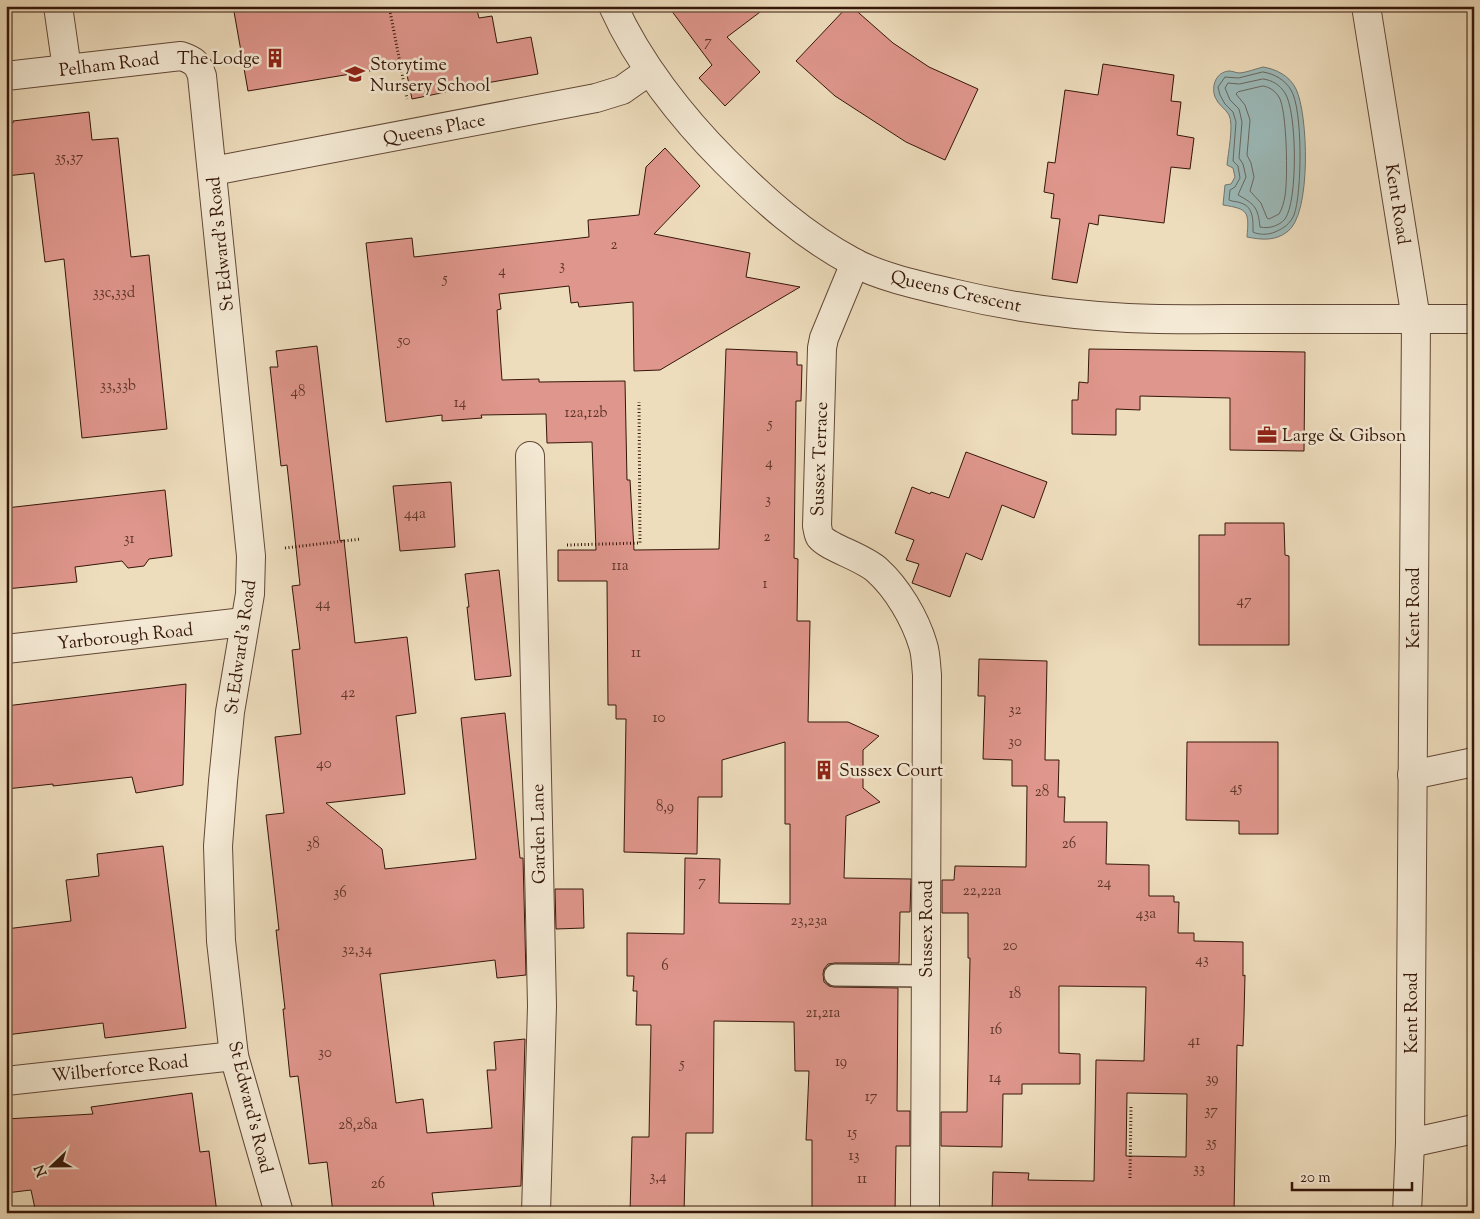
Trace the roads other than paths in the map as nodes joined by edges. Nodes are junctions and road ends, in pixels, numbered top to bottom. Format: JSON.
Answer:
{"nodes":[{"id":1,"x":58,"y":6,"type":"edge"},
{"id":2,"x":613,"y":6,"type":"edge"},
{"id":3,"x":1366,"y":6,"type":"edge"},
{"id":4,"x":67,"y":69,"type":"junction"},
{"id":5,"x":649,"y":71,"type":"junction"},
{"id":6,"x":6,"y":76,"type":"edge"},
{"id":7,"x":202,"y":76,"type":"joint"},
{"id":8,"x":213,"y":170,"type":"junction"},
{"id":9,"x":855,"y":263,"type":"junction"},
{"id":10,"x":1416,"y":319,"type":"junction"},
{"id":11,"x":1474,"y":319,"type":"edge"},
{"id":12,"x":530,"y":456,"type":"dead end"},
{"id":13,"x":244,"y":622,"type":"junction"},
{"id":14,"x":923,"y":645,"type":"joint"},
{"id":15,"x":6,"y":649,"type":"edge"},
{"id":16,"x":1474,"y":762,"type":"edge"},
{"id":17,"x":1412,"y":775,"type":"junction"},
{"id":18,"x":835,"y":976,"type":"dead end"},
{"id":19,"x":926,"y":976,"type":"junction"},
{"id":20,"x":234,"y":1056,"type":"junction"},
{"id":21,"x":6,"y":1081,"type":"edge"},
{"id":22,"x":1474,"y":1129,"type":"edge"},
{"id":23,"x":1410,"y":1143,"type":"junction"},
{"id":24,"x":279,"y":1213,"type":"edge"},
{"id":25,"x":536,"y":1213,"type":"edge"},
{"id":26,"x":925,"y":1213,"type":"edge"},
{"id":27,"x":1408,"y":1213,"type":"edge"}],
"edges":[{"from":1,"to":4,"type":"street"},
{"from":2,"to":5,"type":"street","name":"Queens Crescent"},
{"from":3,"to":10,"type":"street","name":"Kent Road"},
{"from":4,"to":6,"type":"street","name":"Pelham Road"},
{"from":4,"to":7,"type":"street","name":"Pelham Road"},
{"from":5,"to":8,"type":"street","name":"Queens Place"},
{"from":5,"to":9,"type":"street","name":"Queens Crescent"},
{"from":7,"to":8,"type":"street","name":"St Edward's Road"},
{"from":8,"to":13,"type":"street","name":"St Edward's Road"},
{"from":9,"to":10,"type":"street","name":"Queens Crescent"},
{"from":9,"to":14,"type":"street","name":"Sussex Terrace"},
{"from":10,"to":11,"type":"street","name":"Queens Crescent"},
{"from":10,"to":17,"type":"street","name":"Kent Road"},
{"from":12,"to":25,"type":"street","name":"Garden Lane"},
{"from":13,"to":15,"type":"street","name":"Yarborough Road"},
{"from":13,"to":20,"type":"street","name":"St Edward's Road"},
{"from":14,"to":19,"type":"street","name":"Sussex Road"},
{"from":16,"to":17,"type":"street"},
{"from":17,"to":23,"type":"street","name":"Kent Road"},
{"from":18,"to":19,"type":"lane"},
{"from":19,"to":26,"type":"street","name":"Sussex Road"},
{"from":20,"to":21,"type":"street","name":"Wilberforce Road"},
{"from":20,"to":24,"type":"street","name":"St Edward's Road"},
{"from":22,"to":23,"type":"street"},
{"from":23,"to":27,"type":"street","name":"Kent Road"}]}
